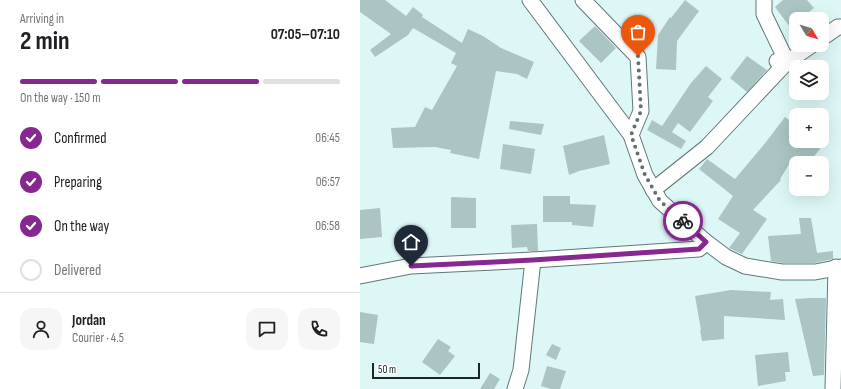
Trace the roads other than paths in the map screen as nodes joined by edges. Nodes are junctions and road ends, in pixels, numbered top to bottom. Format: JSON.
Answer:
{"nodes":[{"id":1,"x":530,"y":0,"type":"edge"},
{"id":2,"x":583,"y":0,"type":"edge"},
{"id":3,"x":764,"y":0,"type":"edge"},
{"id":4,"x":841,"y":27,"type":"edge"},
{"id":5,"x":829,"y":33,"type":"edge"},
{"id":6,"x":798,"y":52,"type":"edge"},
{"id":7,"x":781,"y":61,"type":"junction"},
{"id":8,"x":631,"y":135,"type":"junction"},
{"id":9,"x":653,"y":190,"type":"junction"},
{"id":10,"x":706,"y":242,"type":"junction"},
{"id":11,"x":533,"y":260,"type":"junction"},
{"id":12,"x":839,"y":267,"type":"edge"},
{"id":13,"x":360,"y":276,"type":"edge"},
{"id":14,"x":515,"y":389,"type":"edge"},
{"id":15,"x":833,"y":389,"type":"edge"}],
"edges":[{"from":1,"to":8,"type":"street"},
{"from":2,"to":8,"type":"street"},
{"from":3,"to":7,"type":"street"},
{"from":4,"to":5,"type":"street"},
{"from":6,"to":7,"type":"street"},
{"from":7,"to":9,"type":"street"},
{"from":8,"to":9,"type":"street"},
{"from":9,"to":10,"type":"street"},
{"from":10,"to":11,"type":"street"},
{"from":10,"to":12,"type":"street"},
{"from":11,"to":13,"type":"street"},
{"from":11,"to":14,"type":"street"},
{"from":12,"to":15,"type":"street"}]}
